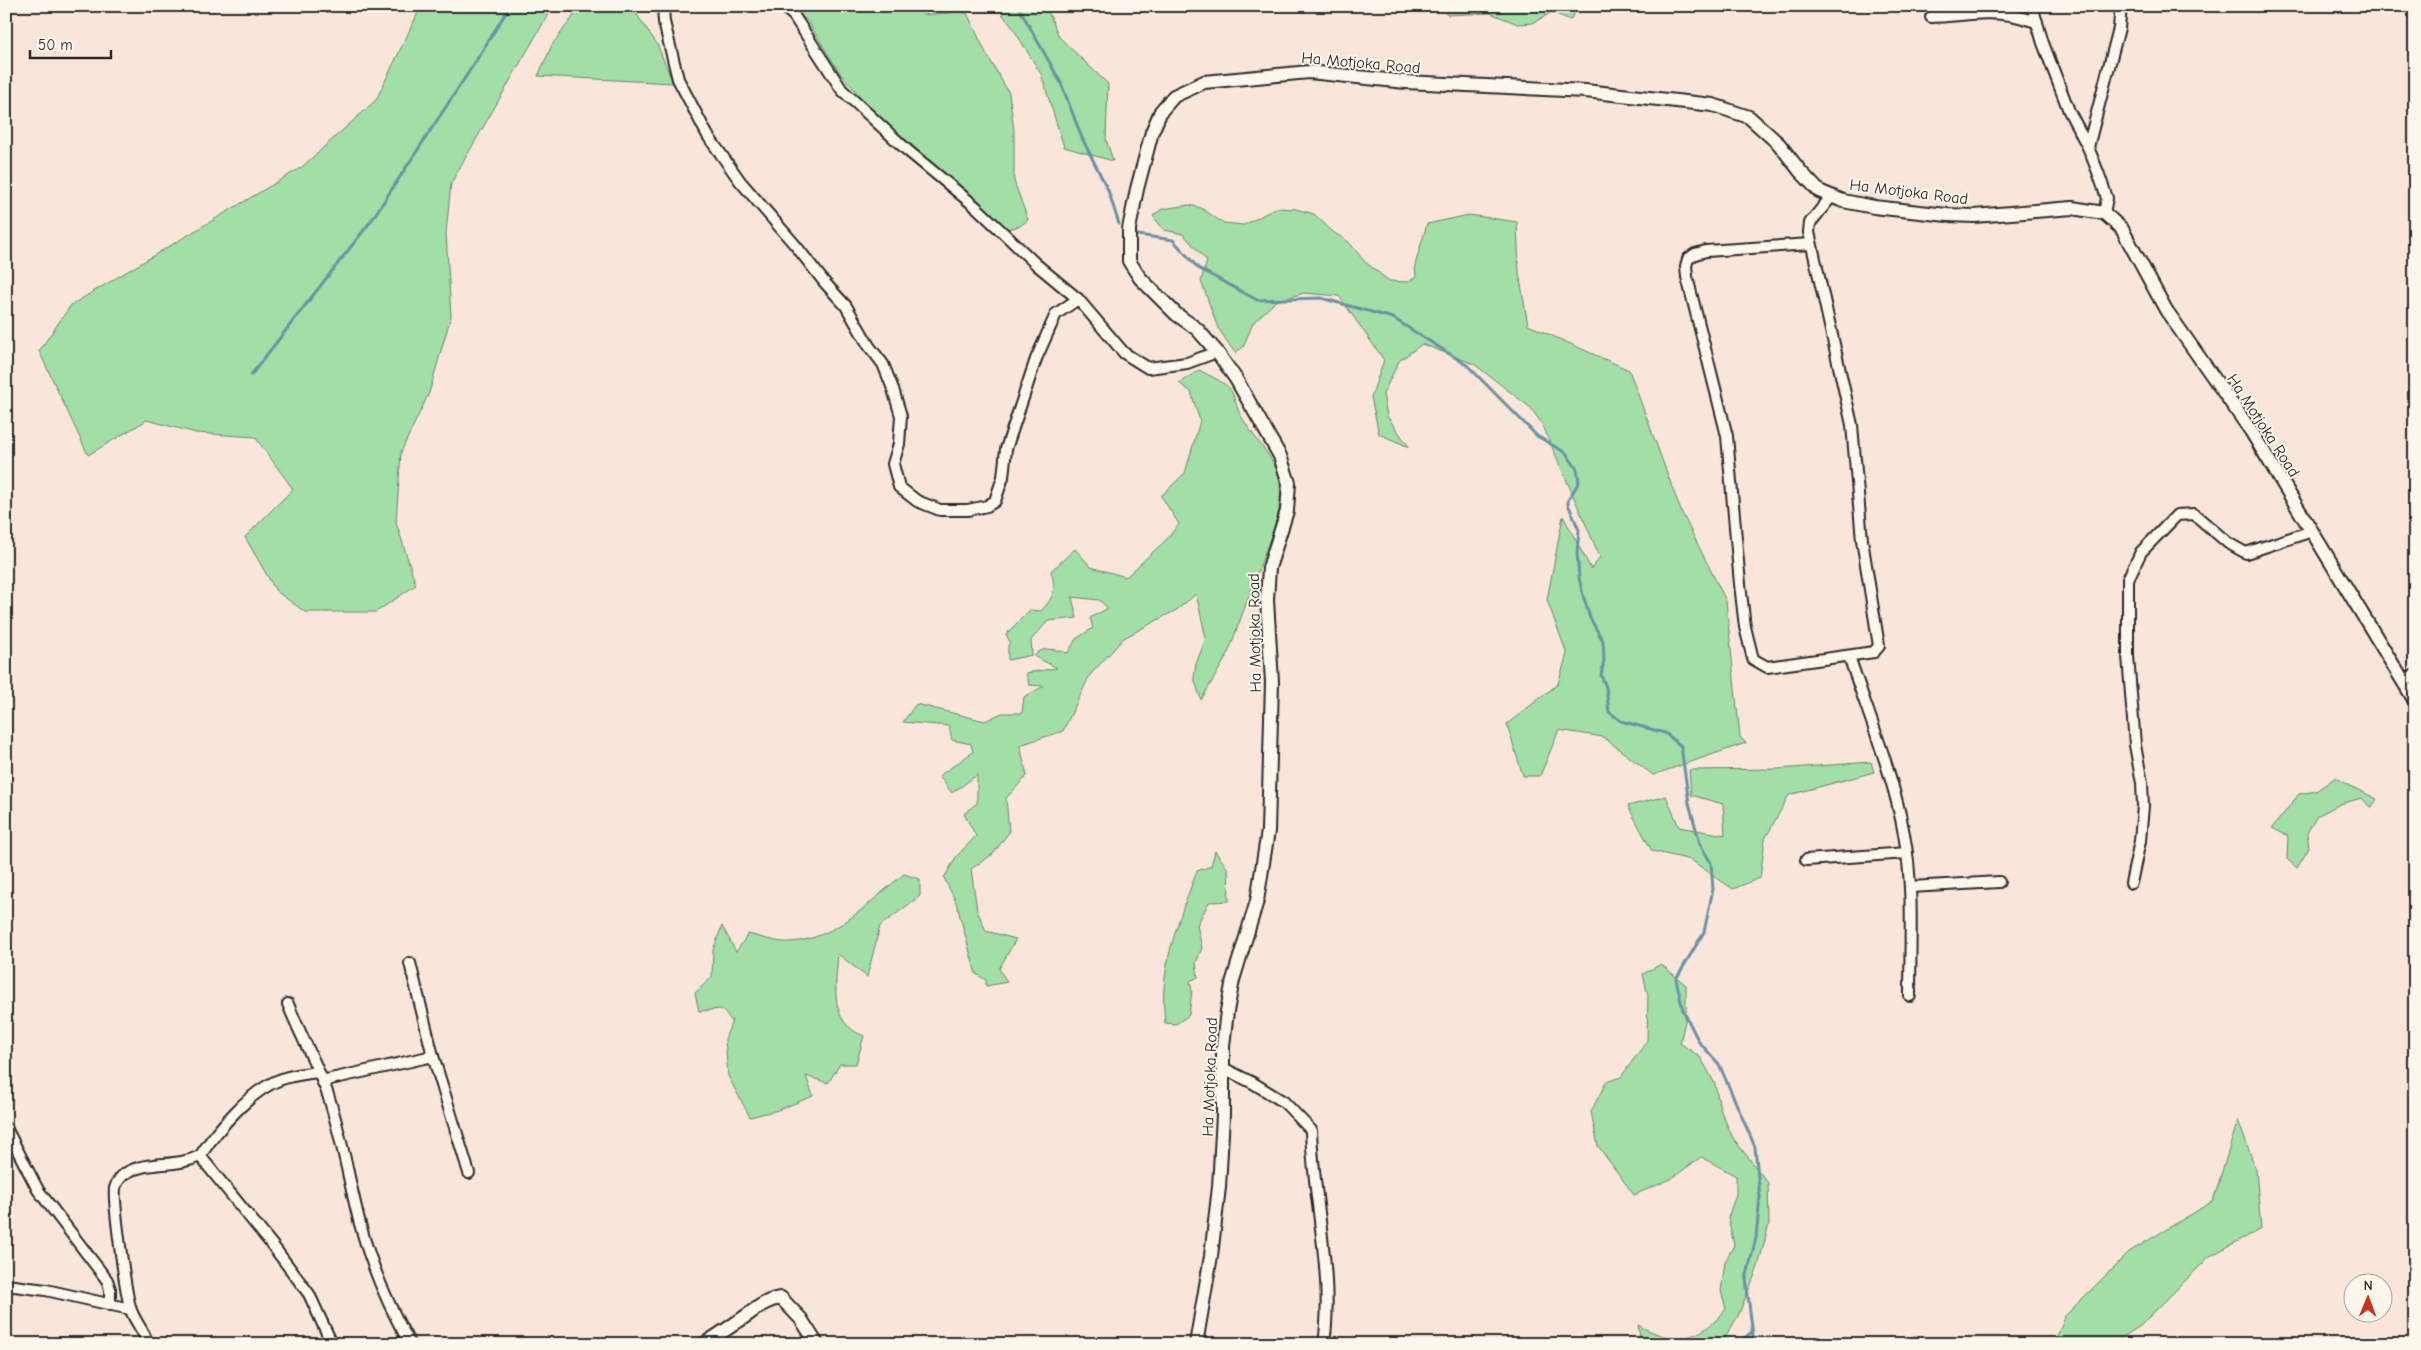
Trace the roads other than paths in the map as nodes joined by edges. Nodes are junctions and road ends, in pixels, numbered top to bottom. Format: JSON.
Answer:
{"nodes":[{"id":1,"x":663,"y":6,"type":"edge"},
{"id":2,"x":783,"y":6,"type":"edge"},
{"id":3,"x":2032,"y":6,"type":"edge"},
{"id":4,"x":2121,"y":6,"type":"edge"},
{"id":5,"x":1931,"y":17,"type":"dead end"},
{"id":6,"x":2037,"y":22,"type":"junction"},
{"id":7,"x":2088,"y":147,"type":"junction"},
{"id":8,"x":1831,"y":197,"type":"junction"},
{"id":9,"x":2104,"y":214,"type":"junction"},
{"id":10,"x":1811,"y":244,"type":"junction"},
{"id":11,"x":1078,"y":299,"type":"junction"},
{"id":12,"x":1217,"y":352,"type":"junction"},
{"id":13,"x":2312,"y":531,"type":"junction"},
{"id":14,"x":1849,"y":656,"type":"junction"},
{"id":15,"x":2409,"y":678,"type":"edge"},
{"id":16,"x":2415,"y":701,"type":"edge"},
{"id":17,"x":1906,"y":853,"type":"junction"},
{"id":18,"x":1806,"y":860,"type":"dead end"},
{"id":19,"x":1998,"y":882,"type":"dead end"},
{"id":20,"x":2130,"y":882,"type":"dead end"},
{"id":21,"x":1910,"y":887,"type":"junction"},
{"id":22,"x":410,"y":963,"type":"dead end"},
{"id":23,"x":1910,"y":996,"type":"dead end"},
{"id":24,"x":288,"y":1004,"type":"dead end"},
{"id":25,"x":433,"y":1056,"type":"junction"},
{"id":26,"x":1223,"y":1068,"type":"junction"},
{"id":27,"x":317,"y":1072,"type":"junction"},
{"id":28,"x":322,"y":1082,"type":"junction"},
{"id":29,"x":6,"y":1128,"type":"edge"},
{"id":30,"x":200,"y":1156,"type":"junction"},
{"id":31,"x":469,"y":1173,"type":"dead end"},
{"id":32,"x":6,"y":1285,"type":"edge"},
{"id":33,"x":110,"y":1305,"type":"junction"},
{"id":34,"x":130,"y":1309,"type":"junction"},
{"id":35,"x":148,"y":1344,"type":"edge"},
{"id":36,"x":332,"y":1344,"type":"edge"},
{"id":37,"x":410,"y":1344,"type":"edge"},
{"id":38,"x":704,"y":1344,"type":"edge"},
{"id":39,"x":817,"y":1344,"type":"edge"},
{"id":40,"x":1196,"y":1344,"type":"edge"},
{"id":41,"x":1324,"y":1344,"type":"edge"}],
"edges":[{"from":1,"to":11,"type":"street"},
{"from":2,"to":11,"type":"street"},
{"from":3,"to":6,"type":"street"},
{"from":4,"to":7,"type":"street"},
{"from":5,"to":6,"type":"street"},
{"from":6,"to":7,"type":"street"},
{"from":7,"to":9,"type":"street"},
{"from":8,"to":9,"type":"street","name":"Ha Motjoka Road"},
{"from":8,"to":10,"type":"street"},
{"from":8,"to":12,"type":"street","name":"Ha Motjoka Road"},
{"from":9,"to":13,"type":"street","name":"Ha Motjoka Road"},
{"from":10,"to":14,"type":"street"},
{"from":10,"to":14,"type":"street"},
{"from":11,"to":12,"type":"street"},
{"from":12,"to":26,"type":"street","name":"Ha Motjoka Road"},
{"from":13,"to":15,"type":"street","name":"Ha Motjoka Road"},
{"from":13,"to":20,"type":"street"},
{"from":14,"to":17,"type":"street"},
{"from":15,"to":16,"type":"street","name":"Ha Motjoka Road"},
{"from":17,"to":18,"type":"street"},
{"from":17,"to":21,"type":"street"},
{"from":19,"to":21,"type":"street"},
{"from":21,"to":23,"type":"street"},
{"from":22,"to":25,"type":"street"},
{"from":24,"to":27,"type":"street"},
{"from":25,"to":28,"type":"street"},
{"from":25,"to":31,"type":"street"},
{"from":26,"to":40,"type":"street","name":"Ha Motjoka Road"},
{"from":26,"to":41,"type":"street"},
{"from":27,"to":28,"type":"street"},
{"from":27,"to":30,"type":"street"},
{"from":28,"to":37,"type":"street"},
{"from":29,"to":33,"type":"street"},
{"from":30,"to":34,"type":"street"},
{"from":30,"to":36,"type":"street"},
{"from":32,"to":33,"type":"street"},
{"from":33,"to":34,"type":"street"},
{"from":34,"to":35,"type":"street"},
{"from":38,"to":39,"type":"street"}]}
